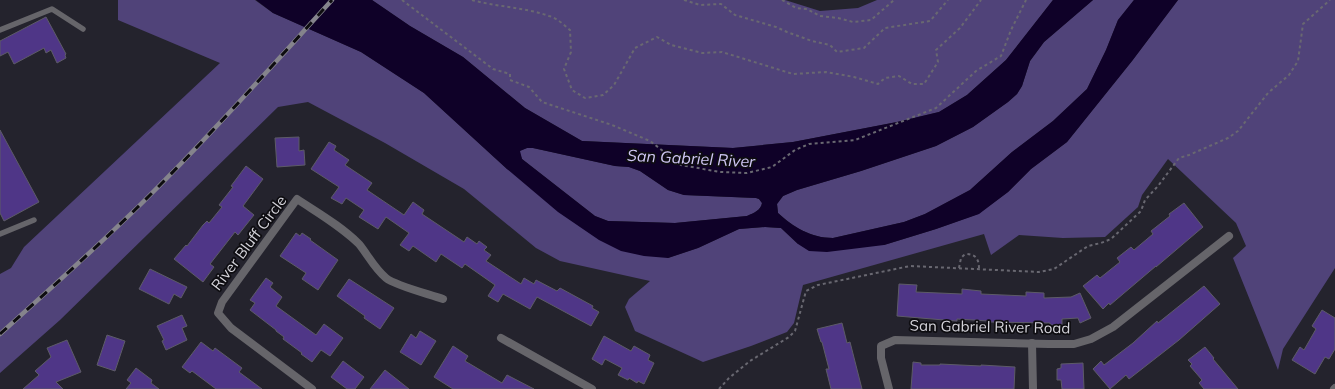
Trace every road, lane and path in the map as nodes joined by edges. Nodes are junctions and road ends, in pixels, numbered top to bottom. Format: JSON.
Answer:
{"nodes":[{"id":1,"x":402,"y":0,"type":"edge"},
{"id":2,"x":472,"y":0,"type":"edge"},
{"id":3,"x":684,"y":0,"type":"edge"},
{"id":4,"x":782,"y":0,"type":"edge"},
{"id":5,"x":894,"y":0,"type":"edge"},
{"id":6,"x":948,"y":0,"type":"edge"},
{"id":7,"x":981,"y":0,"type":"edge"},
{"id":8,"x":1026,"y":0,"type":"edge"},
{"id":9,"x":1330,"y":0,"type":"edge"},
{"id":10,"x":83,"y":29,"type":"dead end"},
{"id":11,"x":0,"y":30,"type":"edge"},
{"id":12,"x":34,"y":220,"type":"dead end"},
{"id":13,"x":0,"y":234,"type":"edge"},
{"id":14,"x":1229,"y":236,"type":"dead end"},
{"id":15,"x":959,"y":268,"type":"junction"},
{"id":16,"x":979,"y":269,"type":"junction"},
{"id":17,"x":443,"y":299,"type":"dead end"},
{"id":18,"x":501,"y":338,"type":"dead end"},
{"id":19,"x":1032,"y":343,"type":"junction"},
{"id":20,"x":312,"y":389,"type":"edge"},
{"id":21,"x":592,"y":389,"type":"edge"},
{"id":22,"x":719,"y":389,"type":"edge"},
{"id":23,"x":889,"y":389,"type":"edge"},
{"id":24,"x":1033,"y":389,"type":"edge"}],
"edges":[{"from":1,"to":8,"type":"path"},
{"from":2,"to":7,"type":"path"},
{"from":3,"to":6,"type":"path"},
{"from":4,"to":5,"type":"path"},
{"from":9,"to":16,"type":"path"},
{"from":10,"to":11,"type":"lane"},
{"from":12,"to":13,"type":"lane"},
{"from":14,"to":19,"type":"street","name":"San Gabriel River Road"},
{"from":15,"to":16,"type":"path"},
{"from":15,"to":16,"type":"path"},
{"from":15,"to":22,"type":"path"},
{"from":17,"to":20,"type":"street","name":"River Bluff Circle"},
{"from":18,"to":21,"type":"street"},
{"from":19,"to":23,"type":"street","name":"San Gabriel River Road"},
{"from":19,"to":24,"type":"street"}]}
